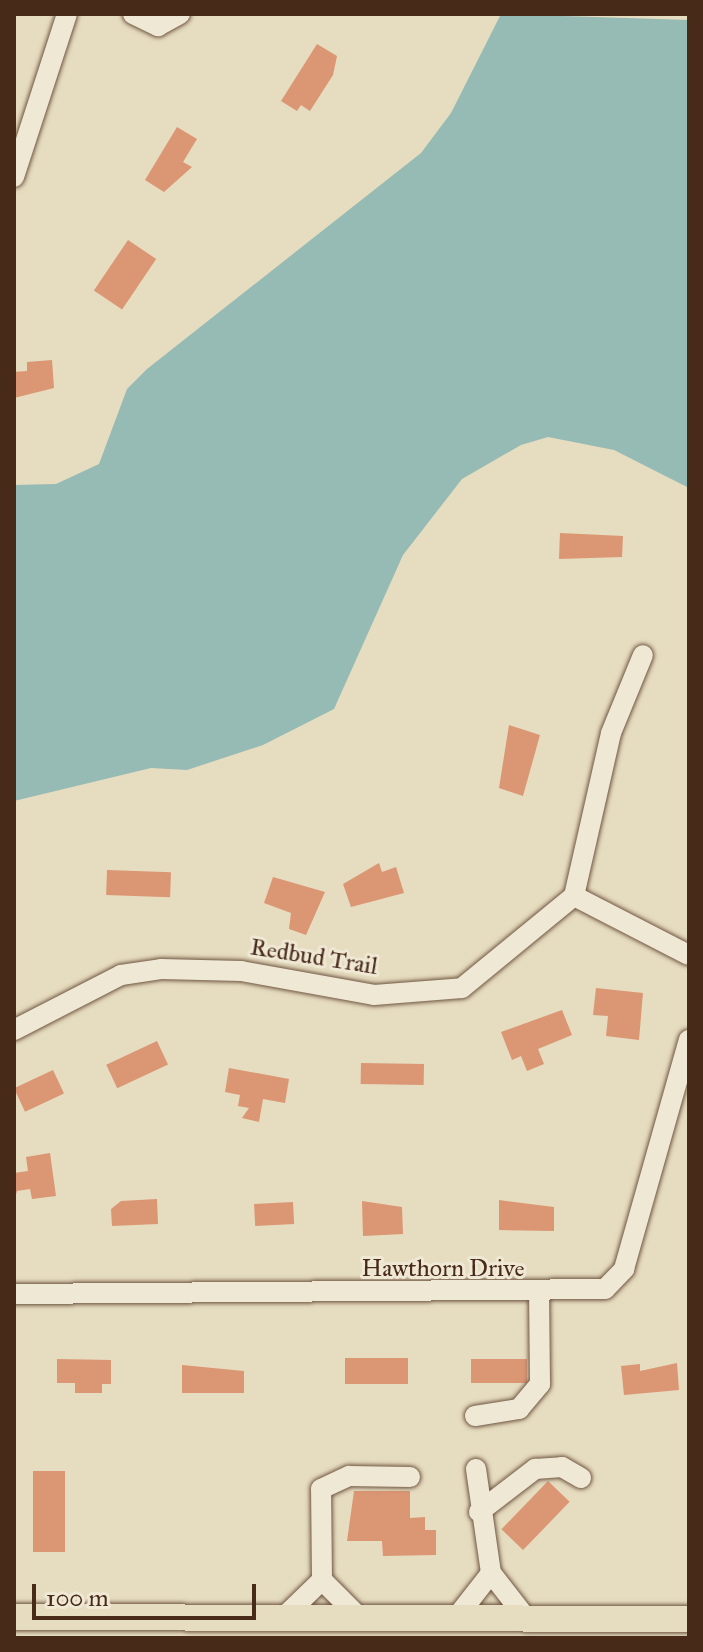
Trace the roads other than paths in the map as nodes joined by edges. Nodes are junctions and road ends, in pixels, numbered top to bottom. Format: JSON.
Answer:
{"nodes":[{"id":1,"x":67,"y":14,"type":"edge"},
{"id":2,"x":133,"y":14,"type":"edge"},
{"id":3,"x":180,"y":14,"type":"edge"},
{"id":4,"x":14,"y":177,"type":"edge"},
{"id":5,"x":643,"y":655,"type":"dead end"},
{"id":6,"x":574,"y":896,"type":"junction"},
{"id":7,"x":689,"y":955,"type":"edge"},
{"id":8,"x":14,"y":1030,"type":"edge"},
{"id":9,"x":689,"y":1040,"type":"edge"},
{"id":10,"x":14,"y":1294,"type":"edge"},
{"id":11,"x":539,"y":1294,"type":"junction"},
{"id":12,"x":475,"y":1416,"type":"dead end"},
{"id":13,"x":476,"y":1469,"type":"dead end"},
{"id":14,"x":410,"y":1477,"type":"dead end"},
{"id":15,"x":581,"y":1478,"type":"dead end"},
{"id":16,"x":479,"y":1512,"type":"junction"},
{"id":17,"x":491,"y":1573,"type":"junction"},
{"id":18,"x":322,"y":1580,"type":"junction"},
{"id":19,"x":14,"y":1617,"type":"edge"},
{"id":20,"x":283,"y":1618,"type":"junction"},
{"id":21,"x":360,"y":1618,"type":"junction"},
{"id":22,"x":456,"y":1618,"type":"junction"},
{"id":23,"x":526,"y":1618,"type":"junction"},
{"id":24,"x":680,"y":1619,"type":"edge"}],
"edges":[{"from":1,"to":4,"type":"street"},
{"from":2,"to":3,"type":"street"},
{"from":5,"to":6,"type":"street"},
{"from":6,"to":7,"type":"street"},
{"from":6,"to":8,"type":"street","name":"Redbud Trail"},
{"from":9,"to":11,"type":"street","name":"Hawthorn Drive"},
{"from":10,"to":11,"type":"street","name":"Hawthorn Drive"},
{"from":11,"to":12,"type":"street"},
{"from":13,"to":16,"type":"street"},
{"from":14,"to":18,"type":"street"},
{"from":15,"to":16,"type":"street"},
{"from":16,"to":17,"type":"street"},
{"from":17,"to":22,"type":"street"},
{"from":17,"to":23,"type":"street"},
{"from":18,"to":20,"type":"street"},
{"from":18,"to":21,"type":"street"},
{"from":19,"to":20,"type":"main road"},
{"from":20,"to":21,"type":"main road"},
{"from":21,"to":22,"type":"main road"},
{"from":22,"to":23,"type":"main road"},
{"from":23,"to":24,"type":"main road"}]}
